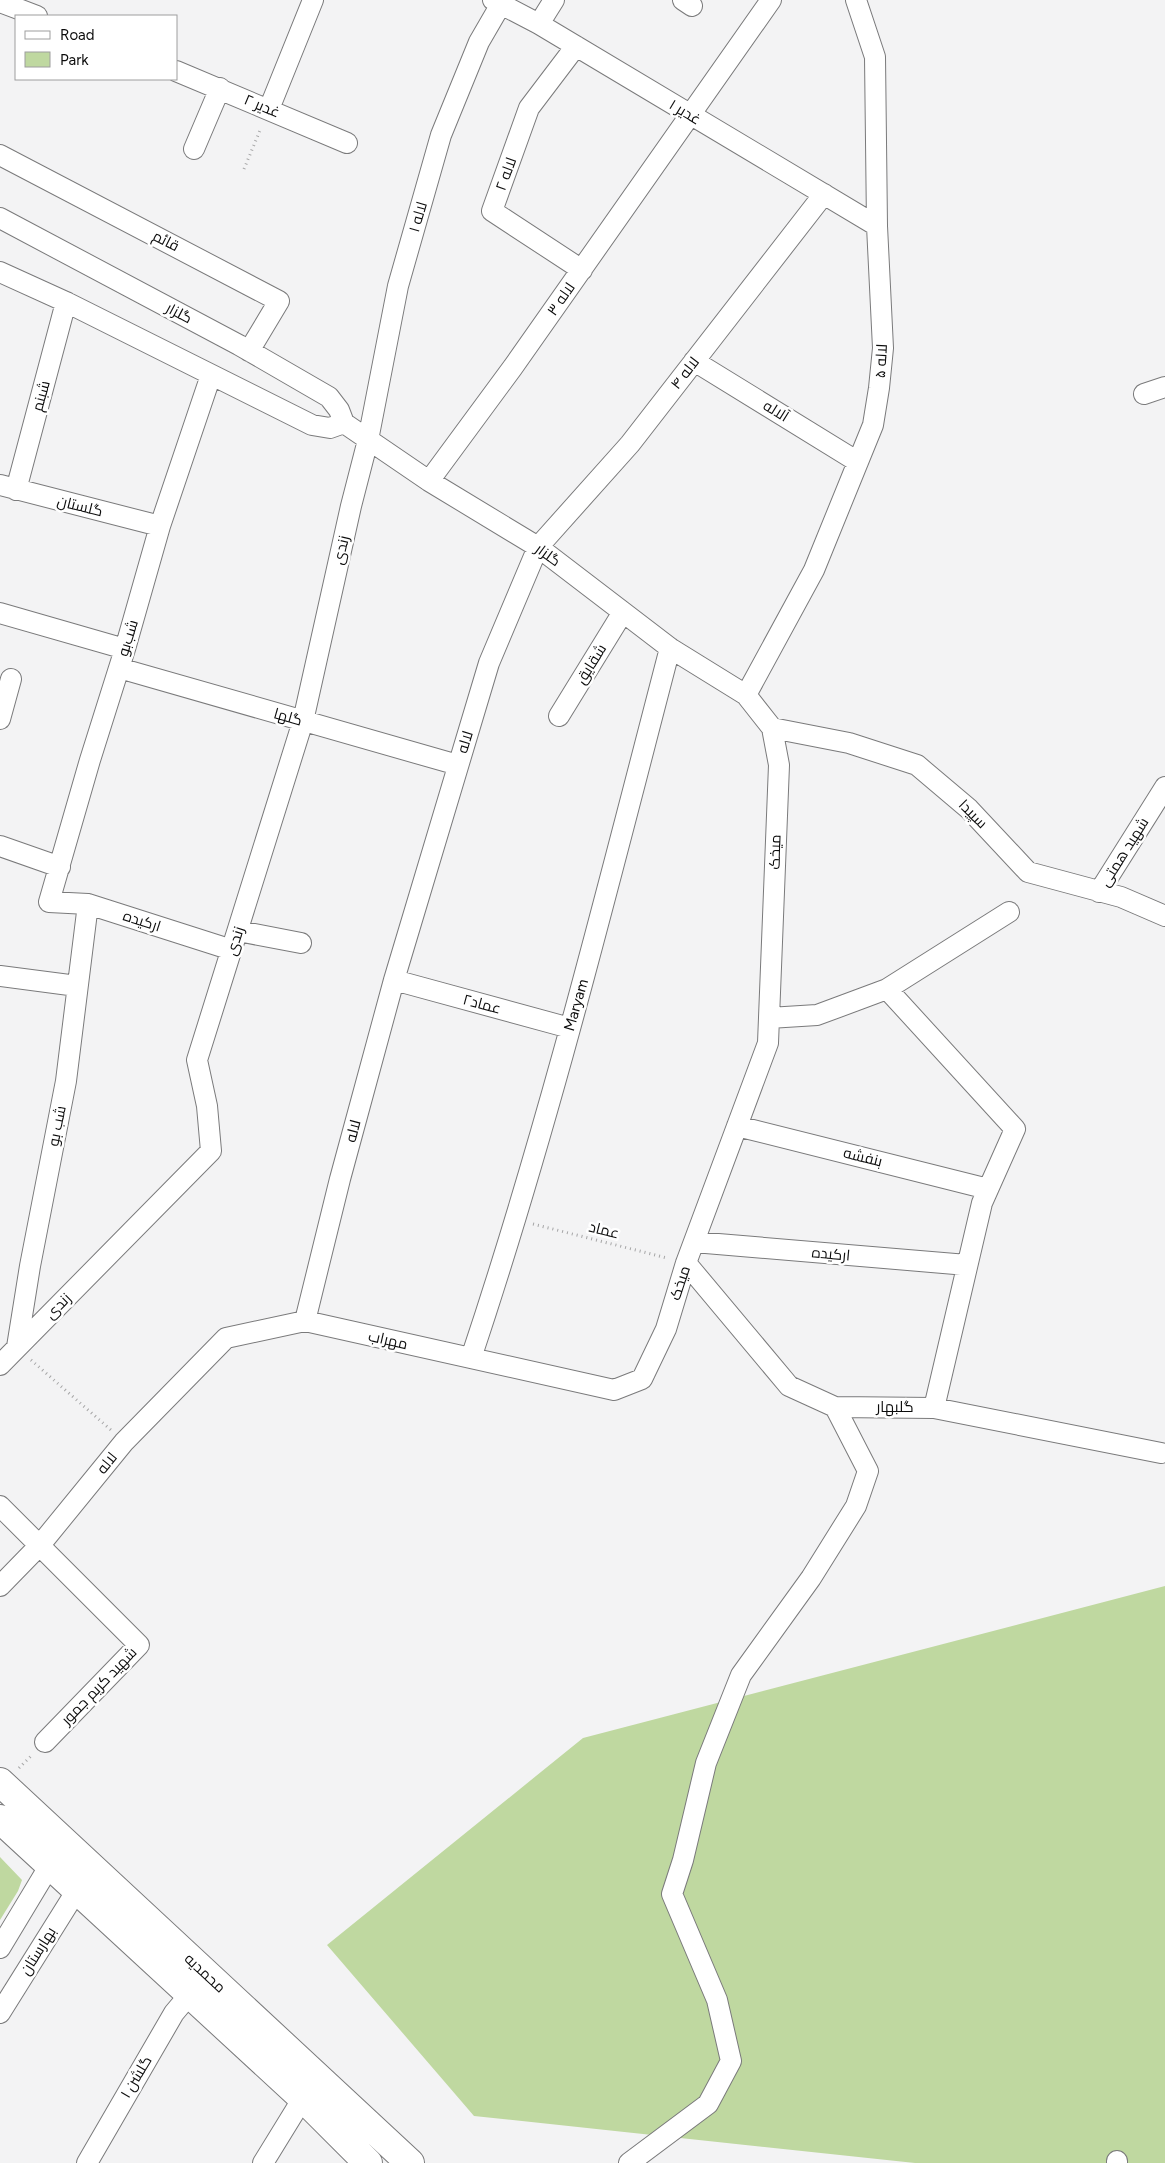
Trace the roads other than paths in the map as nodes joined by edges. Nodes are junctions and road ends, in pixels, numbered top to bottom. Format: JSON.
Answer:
{"nodes":[{"id":1,"x":313,"y":0,"type":"edge"},
{"id":2,"x":554,"y":0,"type":"edge"},
{"id":3,"x":771,"y":0,"type":"edge"},
{"id":4,"x":856,"y":0,"type":"edge"},
{"id":5,"x":0,"y":2,"type":"edge"},
{"id":6,"x":497,"y":2,"type":"edge"},
{"id":7,"x":33,"y":15,"type":"edge"},
{"id":8,"x":539,"y":24,"type":"junction"},
{"id":9,"x":576,"y":46,"type":"junction"},
{"id":10,"x":178,"y":72,"type":"edge"},
{"id":11,"x":220,"y":88,"type":"junction"},
{"id":12,"x":269,"y":109,"type":"junction"},
{"id":13,"x":691,"y":116,"type":"junction"},
{"id":14,"x":347,"y":143,"type":"dead end"},
{"id":15,"x":194,"y":149,"type":"dead end"},
{"id":16,"x":0,"y":154,"type":"edge"},
{"id":17,"x":824,"y":194,"type":"junction"},
{"id":18,"x":0,"y":218,"type":"edge"},
{"id":19,"x":877,"y":226,"type":"junction"},
{"id":20,"x":582,"y":270,"type":"junction"},
{"id":21,"x":0,"y":272,"type":"edge"},
{"id":22,"x":66,"y":302,"type":"junction"},
{"id":23,"x":249,"y":351,"type":"junction"},
{"id":24,"x":694,"y":361,"type":"junction"},
{"id":25,"x":211,"y":375,"type":"junction"},
{"id":26,"x":1165,"y":387,"type":"edge"},
{"id":27,"x":1144,"y":394,"type":"dead end"},
{"id":28,"x":344,"y":423,"type":"junction"},
{"id":29,"x":368,"y":440,"type":"junction"},
{"id":30,"x":858,"y":462,"type":"junction"},
{"id":31,"x":429,"y":481,"type":"junction"},
{"id":32,"x":8,"y":488,"type":"edge"},
{"id":33,"x":160,"y":526,"type":"junction"},
{"id":34,"x":538,"y":547,"type":"junction"},
{"id":35,"x":622,"y":612,"type":"junction"},
{"id":36,"x":0,"y":613,"type":"edge"},
{"id":37,"x":670,"y":648,"type":"junction"},
{"id":38,"x":122,"y":658,"type":"junction"},
{"id":39,"x":11,"y":679,"type":"dead end"},
{"id":40,"x":746,"y":696,"type":"junction"},
{"id":41,"x":558,"y":716,"type":"dead end"},
{"id":42,"x":0,"y":719,"type":"edge"},
{"id":43,"x":303,"y":721,"type":"junction"},
{"id":44,"x":772,"y":728,"type":"junction"},
{"id":45,"x":458,"y":765,"type":"junction"},
{"id":46,"x":1165,"y":787,"type":"edge"},
{"id":47,"x":0,"y":846,"type":"edge"},
{"id":48,"x":60,"y":867,"type":"junction"},
{"id":49,"x":1098,"y":892,"type":"junction"},
{"id":50,"x":50,"y":902,"type":"joint"},
{"id":51,"x":88,"y":904,"type":"junction"},
{"id":52,"x":1009,"y":912,"type":"dead end"},
{"id":53,"x":1165,"y":916,"type":"edge"},
{"id":54,"x":235,"y":940,"type":"junction"},
{"id":55,"x":301,"y":944,"type":"dead end"},
{"id":56,"x":0,"y":976,"type":"edge"},
{"id":57,"x":394,"y":980,"type":"junction"},
{"id":58,"x":77,"y":986,"type":"junction"},
{"id":59,"x":887,"y":989,"type":"junction"},
{"id":60,"x":769,"y":1018,"type":"junction"},
{"id":61,"x":570,"y":1028,"type":"junction"},
{"id":62,"x":737,"y":1126,"type":"junction"},
{"id":63,"x":988,"y":1188,"type":"junction"},
{"id":64,"x":694,"y":1242,"type":"junction"},
{"id":65,"x":686,"y":1263,"type":"junction"},
{"id":66,"x":968,"y":1266,"type":"junction"},
{"id":67,"x":306,"y":1321,"type":"junction"},
{"id":68,"x":17,"y":1347,"type":"junction"},
{"id":69,"x":471,"y":1358,"type":"junction"},
{"id":70,"x":0,"y":1365,"type":"edge"},
{"id":71,"x":835,"y":1407,"type":"junction"},
{"id":72,"x":934,"y":1408,"type":"junction"},
{"id":73,"x":1162,"y":1453,"type":"dead end"},
{"id":74,"x":0,"y":1506,"type":"edge"},
{"id":75,"x":40,"y":1545,"type":"junction"},
{"id":76,"x":0,"y":1586,"type":"edge"},
{"id":77,"x":45,"y":1742,"type":"road end"},
{"id":78,"x":2,"y":1784,"type":"edge"},
{"id":79,"x":0,"y":1819,"type":"edge"},
{"id":80,"x":50,"y":1865,"type":"junction"},
{"id":81,"x":77,"y":1890,"type":"junction"},
{"id":82,"x":0,"y":1948,"type":"edge"},
{"id":83,"x":190,"y":1994,"type":"junction"},
{"id":84,"x":0,"y":2013,"type":"edge"},
{"id":85,"x":303,"y":2098,"type":"junction"},
{"id":86,"x":86,"y":2163,"type":"edge"},
{"id":87,"x":263,"y":2163,"type":"edge"},
{"id":88,"x":368,"y":2163,"type":"edge"},
{"id":89,"x":410,"y":2163,"type":"edge"},
{"id":90,"x":629,"y":2163,"type":"edge"}],
"edges":[{"from":1,"to":12,"type":"street"},
{"from":2,"to":8,"type":"street"},
{"from":3,"to":13,"type":"street","name":"لاله ۳"},
{"from":4,"to":19,"type":"street","name":"لاله ۵"},
{"from":5,"to":7,"type":"street"},
{"from":6,"to":8,"type":"street","name":"غدیر ۱"},
{"from":6,"to":29,"type":"street","name":"لاله ۱"},
{"from":8,"to":9,"type":"street","name":"غدیر ۱"},
{"from":9,"to":13,"type":"street","name":"غدیر ۱"},
{"from":9,"to":20,"type":"street","name":"لاله ۲"},
{"from":10,"to":11,"type":"street","name":"غدیر ۲"},
{"from":11,"to":12,"type":"street","name":"غدیر ۲"},
{"from":11,"to":15,"type":"street"},
{"from":12,"to":14,"type":"street","name":"غدیر ۲"},
{"from":13,"to":17,"type":"street","name":"غدیر ۱"},
{"from":13,"to":20,"type":"street","name":"لاله ۳"},
{"from":16,"to":23,"type":"street","name":"قائم"},
{"from":17,"to":19,"type":"street","name":"غدیر ۱"},
{"from":17,"to":24,"type":"street","name":"لاله ۴"},
{"from":18,"to":23,"type":"street","name":"گلزار"},
{"from":19,"to":30,"type":"street","name":"لاله ۵"},
{"from":20,"to":31,"type":"street","name":"لاله ۳"},
{"from":21,"to":22,"type":"street"},
{"from":22,"to":25,"type":"street"},
{"from":22,"to":32,"type":"street","name":"شبنم"},
{"from":23,"to":28,"type":"street","name":"گلزار"},
{"from":24,"to":30,"type":"street","name":"آلاله"},
{"from":24,"to":34,"type":"street","name":"لاله ۴"},
{"from":25,"to":28,"type":"street"},
{"from":25,"to":33,"type":"street","name":"شب‌بو"},
{"from":26,"to":27,"type":"street"},
{"from":28,"to":29,"type":"street","name":"گلزار"},
{"from":29,"to":31,"type":"street","name":"گلزار"},
{"from":29,"to":43,"type":"street","name":"زندی"},
{"from":30,"to":40,"type":"street","name":"لاله ۵"},
{"from":31,"to":34,"type":"street","name":"گلزار"},
{"from":32,"to":33,"type":"street","name":"گلستان"},
{"from":33,"to":38,"type":"street","name":"شب‌بو"},
{"from":34,"to":35,"type":"street","name":"گلزار"},
{"from":34,"to":45,"type":"street","name":"لاله"},
{"from":35,"to":37,"type":"street","name":"گلزار"},
{"from":35,"to":41,"type":"street","name":"شقایق"},
{"from":36,"to":38,"type":"street","name":"گلها"},
{"from":37,"to":40,"type":"street","name":"گلزار"},
{"from":37,"to":61,"type":"street","name":"Maryam"},
{"from":38,"to":43,"type":"street","name":"گلها"},
{"from":38,"to":48,"type":"street","name":"شب‌بو"},
{"from":39,"to":42,"type":"street"},
{"from":40,"to":44,"type":"street","name":"میخک"},
{"from":43,"to":45,"type":"street","name":"گلها"},
{"from":43,"to":54,"type":"street","name":"زندی"},
{"from":44,"to":49,"type":"street","name":"سپیدا"},
{"from":44,"to":60,"type":"street","name":"میخک"},
{"from":45,"to":57,"type":"street","name":"لاله"},
{"from":46,"to":49,"type":"street","name":"شهید همتی"},
{"from":47,"to":48,"type":"street"},
{"from":48,"to":50,"type":"street","name":"شب‌بو"},
{"from":49,"to":53,"type":"street","name":"سپیدا"},
{"from":50,"to":51,"type":"street","name":"ارکیده"},
{"from":51,"to":54,"type":"street","name":"ارکیده"},
{"from":51,"to":58,"type":"street","name":"شب بو"},
{"from":52,"to":59,"type":"street"},
{"from":54,"to":55,"type":"street","name":"ارکیده"},
{"from":54,"to":68,"type":"street","name":"زندی"},
{"from":56,"to":58,"type":"street"},
{"from":57,"to":61,"type":"street","name":"عماد۲"},
{"from":57,"to":67,"type":"street","name":"لاله"},
{"from":58,"to":68,"type":"street","name":"شب بو"},
{"from":59,"to":60,"type":"street"},
{"from":59,"to":63,"type":"street"},
{"from":60,"to":62,"type":"street","name":"میخک"},
{"from":61,"to":69,"type":"street","name":"Maryam"},
{"from":62,"to":63,"type":"street","name":"بنفشه"},
{"from":62,"to":64,"type":"street","name":"میخک"},
{"from":63,"to":66,"type":"street"},
{"from":64,"to":65,"type":"street","name":"میخک"},
{"from":64,"to":66,"type":"street","name":"ارکیده"},
{"from":65,"to":69,"type":"street","name":"میخک"},
{"from":65,"to":71,"type":"street","name":"گلبهار"},
{"from":66,"to":72,"type":"street"},
{"from":67,"to":69,"type":"street","name":"مهراب"},
{"from":67,"to":75,"type":"street","name":"لاله"},
{"from":68,"to":70,"type":"street","name":"زندی"},
{"from":71,"to":72,"type":"street","name":"گلبهار"},
{"from":71,"to":90,"type":"street"},
{"from":72,"to":73,"type":"street","name":"گلبهار"},
{"from":74,"to":75,"type":"street"},
{"from":75,"to":76,"type":"street","name":"لاله"},
{"from":75,"to":77,"type":"street","name":"شهید کریم جمور"},
{"from":78,"to":89,"type":"street","name":"محمدیه"},
{"from":79,"to":80,"type":"street","name":"محمدیه"},
{"from":80,"to":81,"type":"street","name":"محمدیه"},
{"from":80,"to":82,"type":"street"},
{"from":81,"to":83,"type":"street","name":"محمدیه"},
{"from":81,"to":84,"type":"street","name":"بهارستان"},
{"from":83,"to":85,"type":"street","name":"محمدیه"},
{"from":83,"to":86,"type":"street","name":"گلشن ۱"},
{"from":85,"to":87,"type":"street"},
{"from":85,"to":88,"type":"street","name":"محمدیه"}]}
